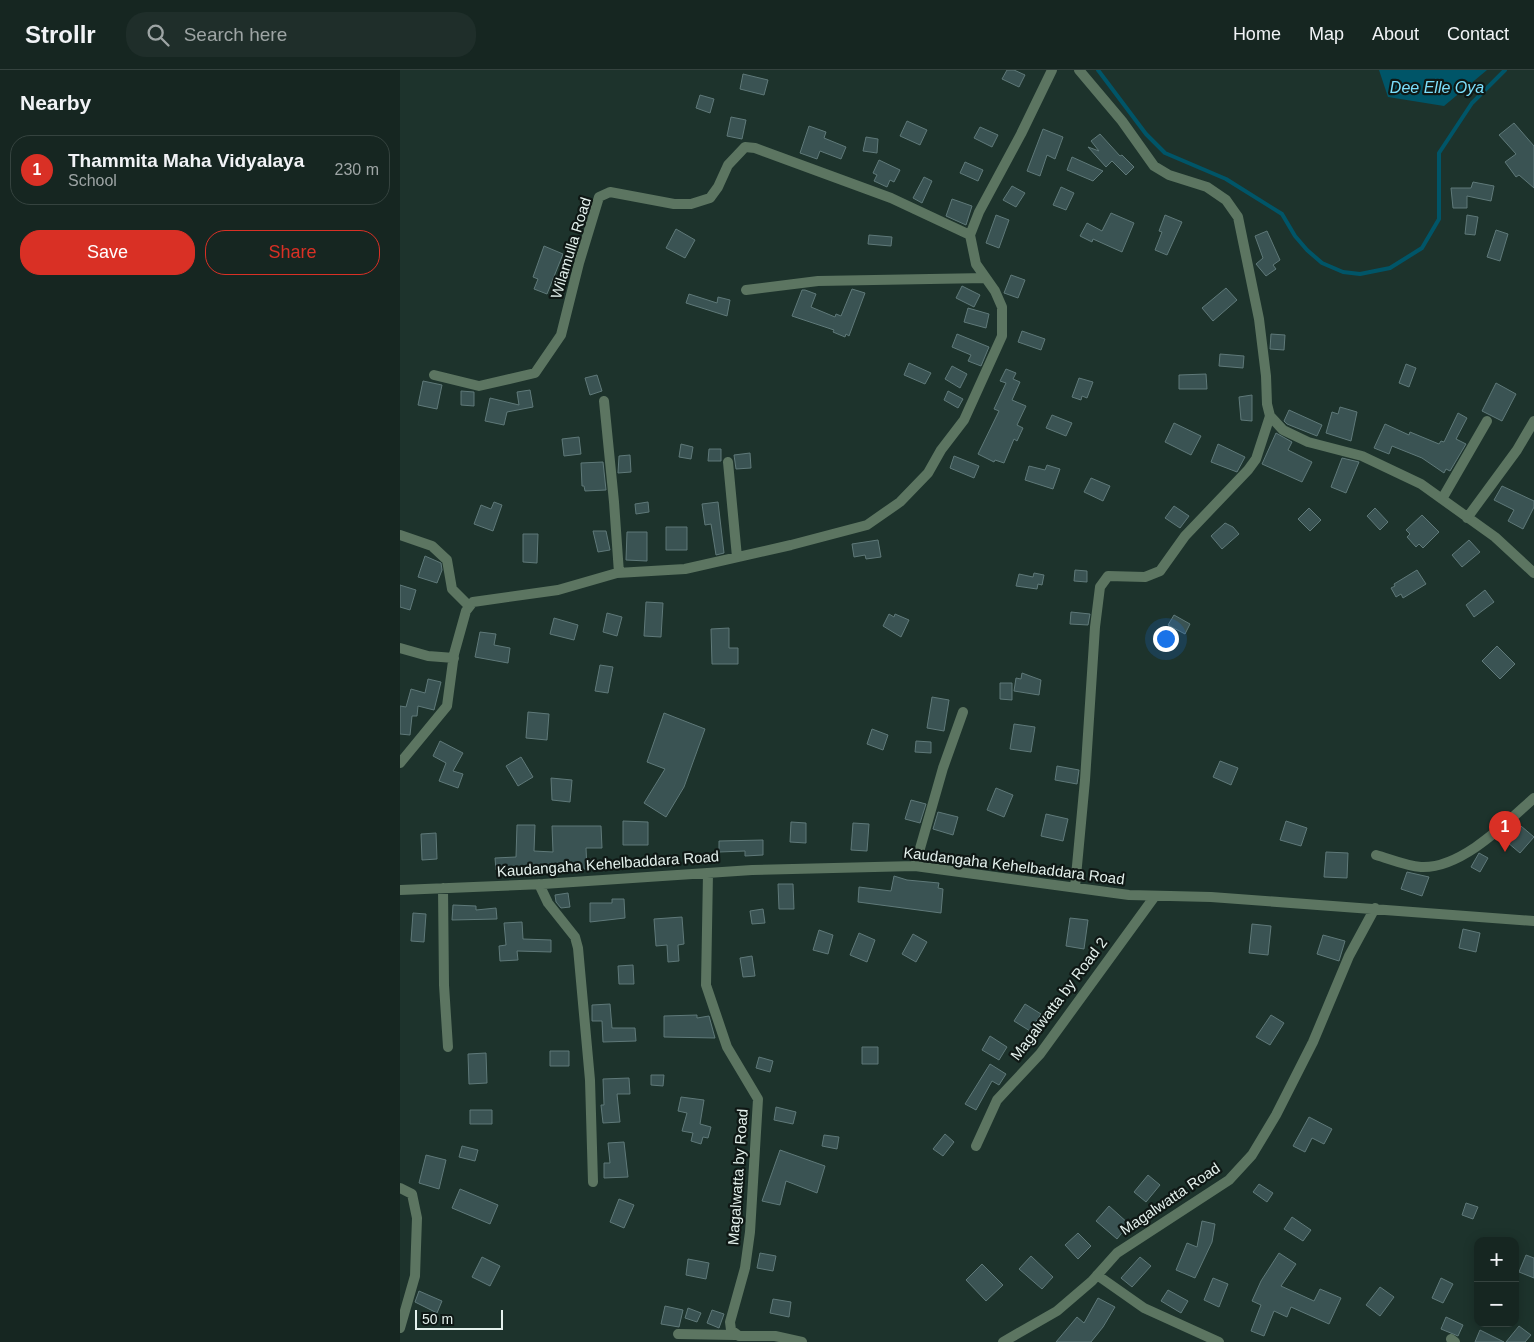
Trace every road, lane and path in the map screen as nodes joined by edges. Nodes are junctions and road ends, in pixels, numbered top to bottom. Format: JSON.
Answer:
{"nodes":[{"id":1,"x":1052,"y":70,"type":"edge"},
{"id":2,"x":1079,"y":70,"type":"edge"},
{"id":3,"x":970,"y":235,"type":"junction"},
{"id":4,"x":986,"y":278,"type":"junction"},
{"id":5,"x":746,"y":290,"type":"dead end"},
{"id":6,"x":434,"y":375,"type":"dead end"},
{"id":7,"x":604,"y":401,"type":"dead end"},
{"id":8,"x":1270,"y":416,"type":"junction"},
{"id":9,"x":1487,"y":421,"type":"dead end"},
{"id":10,"x":1534,"y":421,"type":"edge"},
{"id":11,"x":728,"y":462,"type":"dead end"},
{"id":12,"x":1442,"y":499,"type":"junction"},
{"id":13,"x":1467,"y":518,"type":"junction"},
{"id":14,"x":400,"y":534,"type":"edge"},
{"id":15,"x":736,"y":557,"type":"junction"},
{"id":16,"x":619,"y":573,"type":"junction"},
{"id":17,"x":1534,"y":573,"type":"edge"},
{"id":18,"x":469,"y":606,"type":"junction"},
{"id":19,"x":400,"y":648,"type":"edge"},
{"id":20,"x":454,"y":658,"type":"junction"},
{"id":21,"x":963,"y":712,"type":"dead end"},
{"id":22,"x":400,"y":763,"type":"edge"},
{"id":23,"x":1534,"y":798,"type":"edge"},
{"id":24,"x":1376,"y":855,"type":"dead end"},
{"id":25,"x":915,"y":866,"type":"junction"},
{"id":26,"x":708,"y":872,"type":"junction"},
{"id":27,"x":539,"y":884,"type":"junction"},
{"id":28,"x":1075,"y":887,"type":"junction"},
{"id":29,"x":443,"y":888,"type":"junction"},
{"id":30,"x":400,"y":890,"type":"edge"},
{"id":31,"x":1155,"y":896,"type":"junction"},
{"id":32,"x":1375,"y":908,"type":"junction"},
{"id":33,"x":1534,"y":921,"type":"edge"},
{"id":34,"x":448,"y":1047,"type":"dead end"},
{"id":35,"x":976,"y":1146,"type":"dead end"},
{"id":36,"x":593,"y":1182,"type":"dead end"},
{"id":37,"x":400,"y":1188,"type":"edge"},
{"id":38,"x":1097,"y":1275,"type":"junction"},
{"id":39,"x":400,"y":1328,"type":"edge"},
{"id":40,"x":678,"y":1334,"type":"dead end"},
{"id":41,"x":735,"y":1335,"type":"junction"},
{"id":42,"x":802,"y":1342,"type":"edge"},
{"id":43,"x":1003,"y":1342,"type":"edge"},
{"id":44,"x":1219,"y":1342,"type":"edge"}],
"edges":[{"from":1,"to":3,"type":"street"},
{"from":2,"to":8,"type":"street"},
{"from":3,"to":4,"type":"street"},
{"from":3,"to":6,"type":"street","name":"Wilamulla Road"},
{"from":4,"to":5,"type":"street"},
{"from":4,"to":15,"type":"street"},
{"from":7,"to":16,"type":"street"},
{"from":8,"to":12,"type":"street"},
{"from":8,"to":28,"type":"street"},
{"from":9,"to":12,"type":"street"},
{"from":10,"to":13,"type":"street"},
{"from":11,"to":15,"type":"street"},
{"from":12,"to":13,"type":"street"},
{"from":13,"to":17,"type":"street"},
{"from":14,"to":18,"type":"street"},
{"from":15,"to":16,"type":"street"},
{"from":16,"to":18,"type":"street"},
{"from":18,"to":20,"type":"street"},
{"from":19,"to":20,"type":"street"},
{"from":20,"to":22,"type":"street"},
{"from":21,"to":25,"type":"street"},
{"from":23,"to":24,"type":"street"},
{"from":25,"to":26,"type":"street","name":"Kaudangaha Kehelbaddara Road"},
{"from":25,"to":28,"type":"street","name":"Kaudangaha Kehelbaddara Road"},
{"from":26,"to":27,"type":"street","name":"Kaudangaha Kehelbaddara Road"},
{"from":26,"to":41,"type":"street","name":"Magalwatta by Road"},
{"from":27,"to":29,"type":"street","name":"Kaudangaha Kehelbaddara Road"},
{"from":27,"to":36,"type":"street"},
{"from":28,"to":31,"type":"street","name":"Kaudangaha Kehelbaddara Road"},
{"from":29,"to":30,"type":"street","name":"Kaudangaha Kehelbaddara Road"},
{"from":29,"to":34,"type":"street"},
{"from":31,"to":32,"type":"street","name":"Kaudangaha Kehelbaddara Road"},
{"from":31,"to":35,"type":"street","name":"Magalwatta by Road 2"},
{"from":32,"to":33,"type":"street","name":"Kaudangaha Kehelbaddara Road"},
{"from":32,"to":38,"type":"street","name":"Magalwatta Road"},
{"from":37,"to":39,"type":"street"},
{"from":38,"to":43,"type":"street","name":"Magalwatta Road"},
{"from":38,"to":44,"type":"street"},
{"from":40,"to":41,"type":"street"},
{"from":41,"to":42,"type":"street"}]}
